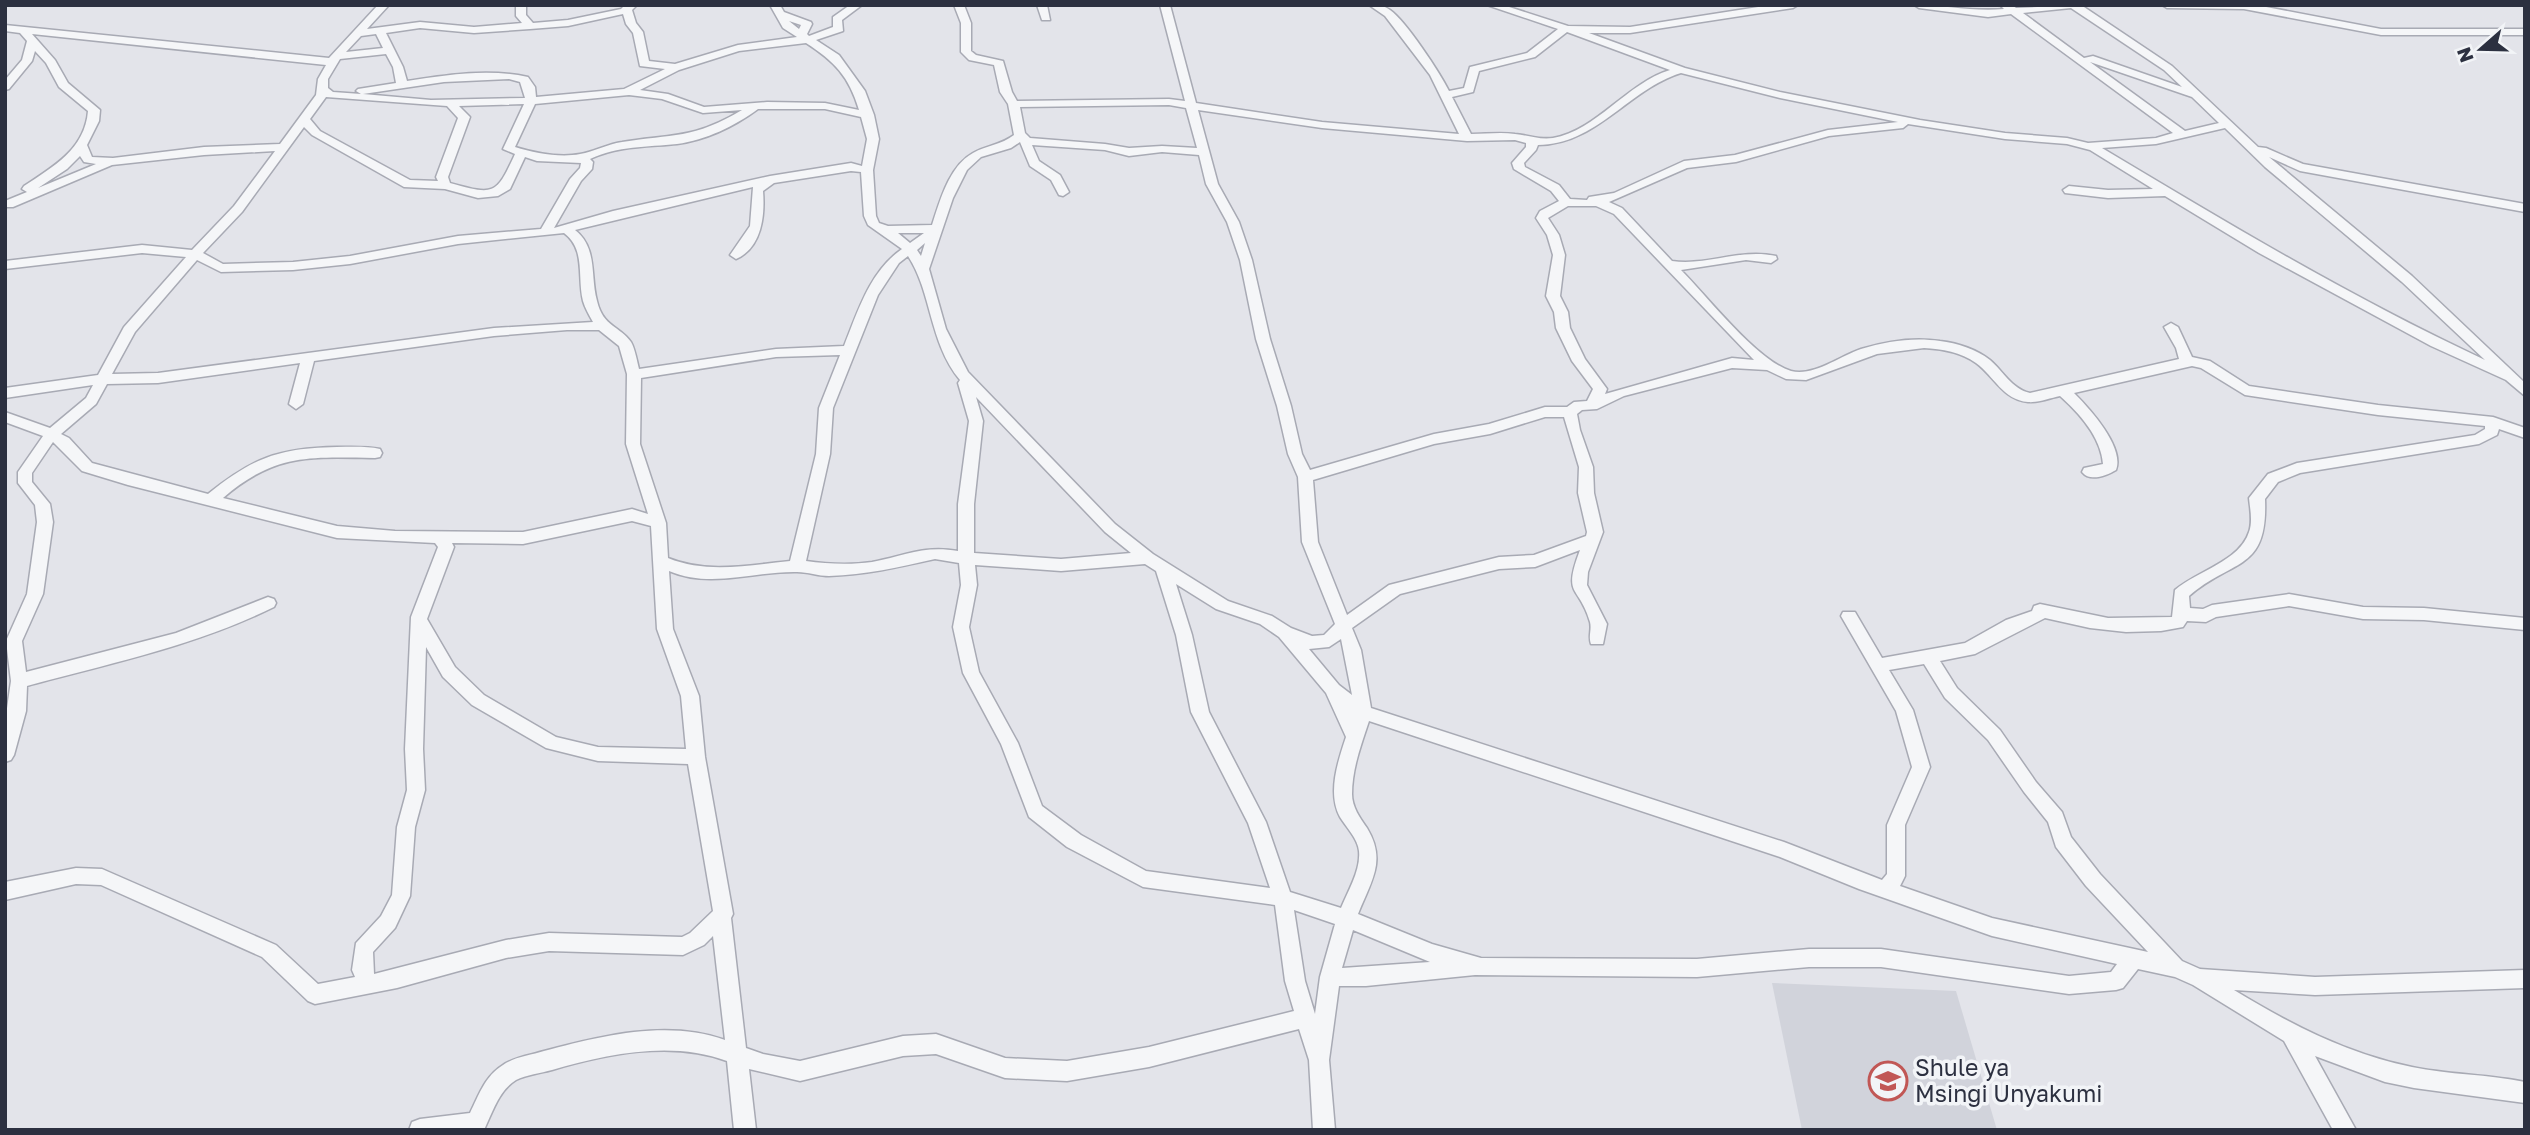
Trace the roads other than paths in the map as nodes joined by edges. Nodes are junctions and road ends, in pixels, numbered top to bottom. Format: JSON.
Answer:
{"nodes":[{"id":1,"x":384,"y":5,"type":"edge"},
{"id":2,"x":521,"y":5,"type":"edge"},
{"id":3,"x":857,"y":5,"type":"edge"},
{"id":4,"x":959,"y":5,"type":"edge"},
{"id":5,"x":965,"y":5,"type":"edge"},
{"id":6,"x":1042,"y":5,"type":"edge"},
{"id":7,"x":1182,"y":5,"type":"edge"},
{"id":8,"x":1374,"y":5,"type":"edge"},
{"id":9,"x":1492,"y":5,"type":"edge"},
{"id":10,"x":1793,"y":5,"type":"edge"},
{"id":11,"x":1919,"y":5,"type":"edge"},
{"id":12,"x":2069,"y":5,"type":"edge"},
{"id":13,"x":2074,"y":5,"type":"edge"},
{"id":14,"x":2167,"y":5,"type":"edge"},
{"id":15,"x":630,"y":7,"type":"edge"},
{"id":16,"x":777,"y":8,"type":"edge"},
{"id":17,"x":2010,"y":8,"type":"edge"},
{"id":18,"x":1166,"y":9,"type":"edge"},
{"id":19,"x":1046,"y":18,"type":"dead end"},
{"id":20,"x":805,"y":23,"type":"junction"},
{"id":21,"x":837,"y":23,"type":"junction"},
{"id":22,"x":530,"y":26,"type":"junction"},
{"id":23,"x":966,"y":26,"type":"junction"},
{"id":24,"x":5,"y":28,"type":"edge"},
{"id":25,"x":1565,"y":29,"type":"junction"},
{"id":26,"x":23,"y":30,"type":"junction"},
{"id":27,"x":379,"y":30,"type":"junction"},
{"id":28,"x":2525,"y":32,"type":"edge"},
{"id":29,"x":361,"y":33,"type":"junction"},
{"id":30,"x":805,"y":37,"type":"junction"},
{"id":31,"x":33,"y":40,"type":"junction"},
{"id":32,"x":2067,"y":49,"type":"junction"},
{"id":33,"x":389,"y":50,"type":"junction"},
{"id":34,"x":334,"y":59,"type":"junction"},
{"id":35,"x":677,"y":67,"type":"junction"},
{"id":36,"x":1681,"y":70,"type":"junction"},
{"id":37,"x":402,"y":85,"type":"junction"},
{"id":38,"x":5,"y":87,"type":"edge"},
{"id":39,"x":326,"y":92,"type":"junction"},
{"id":40,"x":613,"y":93,"type":"junction"},
{"id":41,"x":1446,"y":95,"type":"junction"},
{"id":42,"x":2195,"y":96,"type":"junction"},
{"id":43,"x":1189,"y":99,"type":"junction"},
{"id":44,"x":529,"y":101,"type":"junction"},
{"id":45,"x":449,"y":102,"type":"junction"},
{"id":46,"x":1014,"y":104,"type":"junction"},
{"id":47,"x":755,"y":106,"type":"junction"},
{"id":48,"x":867,"y":115,"type":"junction"},
{"id":49,"x":305,"y":121,"type":"junction"},
{"id":50,"x":1920,"y":123,"type":"junction"},
{"id":51,"x":2228,"y":124,"type":"junction"},
{"id":52,"x":2183,"y":135,"type":"junction"},
{"id":53,"x":1023,"y":136,"type":"junction"},
{"id":54,"x":1467,"y":138,"type":"junction"},
{"id":55,"x":1532,"y":141,"type":"junction"},
{"id":56,"x":2245,"y":142,"type":"junction"},
{"id":57,"x":2086,"y":145,"type":"junction"},
{"id":58,"x":1076,"y":146,"type":"junction"},
{"id":59,"x":286,"y":147,"type":"junction"},
{"id":60,"x":81,"y":148,"type":"junction"},
{"id":61,"x":1205,"y":152,"type":"junction"},
{"id":62,"x":520,"y":153,"type":"junction"},
{"id":63,"x":1031,"y":154,"type":"junction"},
{"id":64,"x":582,"y":158,"type":"junction"},
{"id":65,"x":113,"y":162,"type":"junction"},
{"id":66,"x":868,"y":164,"type":"junction"},
{"id":67,"x":770,"y":180,"type":"junction"},
{"id":68,"x":445,"y":185,"type":"junction"},
{"id":69,"x":2068,"y":190,"type":"dead end"},
{"id":70,"x":1063,"y":192,"type":"dead end"},
{"id":71,"x":2169,"y":192,"type":"junction"},
{"id":72,"x":1618,"y":196,"type":"junction"},
{"id":73,"x":1593,"y":200,"type":"junction"},
{"id":74,"x":1566,"y":202,"type":"junction"},
{"id":75,"x":7,"y":205,"type":"edge"},
{"id":76,"x":2525,"y":208,"type":"edge"},
{"id":77,"x":1618,"y":211,"type":"junction"},
{"id":78,"x":937,"y":228,"type":"junction"},
{"id":79,"x":566,"y":229,"type":"junction"},
{"id":80,"x":886,"y":230,"type":"junction"},
{"id":81,"x":546,"y":231,"type":"junction"},
{"id":82,"x":909,"y":248,"type":"junction"},
{"id":83,"x":195,"y":254,"type":"junction"},
{"id":84,"x":736,"y":254,"type":"dead end"},
{"id":85,"x":1771,"y":259,"type":"dead end"},
{"id":86,"x":1669,"y":264,"type":"junction"},
{"id":87,"x":5,"y":265,"type":"edge"},
{"id":88,"x":923,"y":269,"type":"junction"},
{"id":89,"x":602,"y":326,"type":"junction"},
{"id":90,"x":2171,"y":327,"type":"dead end"},
{"id":91,"x":1734,"y":333,"type":"junction"},
{"id":92,"x":850,"y":350,"type":"junction"},
{"id":93,"x":308,"y":358,"type":"junction"},
{"id":94,"x":2186,"y":361,"type":"junction"},
{"id":95,"x":1732,"y":363,"type":"junction"},
{"id":96,"x":1769,"y":366,"type":"junction"},
{"id":97,"x":635,"y":374,"type":"junction"},
{"id":98,"x":962,"y":374,"type":"junction"},
{"id":99,"x":102,"y":379,"type":"junction"},
{"id":100,"x":2518,"y":385,"type":"edge"},
{"id":101,"x":2063,"y":391,"type":"junction"},
{"id":102,"x":5,"y":393,"type":"edge"},
{"id":103,"x":296,"y":404,"type":"dead end"},
{"id":104,"x":1592,"y":406,"type":"junction"},
{"id":105,"x":1570,"y":412,"type":"junction"},
{"id":106,"x":5,"y":417,"type":"edge"},
{"id":107,"x":2493,"y":422,"type":"junction"},
{"id":108,"x":2525,"y":433,"type":"edge"},
{"id":109,"x":51,"y":435,"type":"junction"},
{"id":110,"x":375,"y":453,"type":"dead end"},
{"id":111,"x":2089,"y":472,"type":"dead end"},
{"id":112,"x":1305,"y":477,"type":"junction"},
{"id":113,"x":211,"y":500,"type":"junction"},
{"id":114,"x":658,"y":523,"type":"junction"},
{"id":115,"x":965,"y":537,"type":"junction"},
{"id":116,"x":440,"y":538,"type":"junction"},
{"id":117,"x":1592,"y":540,"type":"junction"},
{"id":118,"x":944,"y":553,"type":"junction"},
{"id":119,"x":967,"y":556,"type":"junction"},
{"id":120,"x":662,"y":562,"type":"junction"},
{"id":121,"x":1154,"y":562,"type":"junction"},
{"id":122,"x":797,"y":566,"type":"junction"},
{"id":123,"x":268,"y":603,"type":"dead end"},
{"id":124,"x":2182,"y":614,"type":"junction"},
{"id":125,"x":1849,"y":616,"type":"dead end"},
{"id":126,"x":419,"y":617,"type":"junction"},
{"id":127,"x":2525,"y":624,"type":"edge"},
{"id":128,"x":1342,"y":627,"type":"junction"},
{"id":129,"x":1285,"y":632,"type":"junction"},
{"id":130,"x":1597,"y":639,"type":"dead end"},
{"id":131,"x":1928,"y":655,"type":"junction"},
{"id":132,"x":1880,"y":665,"type":"junction"},
{"id":133,"x":19,"y":681,"type":"junction"},
{"id":134,"x":1333,"y":690,"type":"junction"},
{"id":135,"x":1363,"y":712,"type":"junction"},
{"id":136,"x":1354,"y":735,"type":"junction"},
{"id":137,"x":5,"y":755,"type":"edge"},
{"id":138,"x":696,"y":757,"type":"junction"},
{"id":139,"x":1886,"y":890,"type":"junction"},
{"id":140,"x":5,"y":891,"type":"edge"},
{"id":141,"x":1283,"y":898,"type":"junction"},
{"id":142,"x":721,"y":916,"type":"junction"},
{"id":143,"x":1346,"y":919,"type":"junction"},
{"id":144,"x":2134,"y":958,"type":"junction"},
{"id":145,"x":1481,"y":967,"type":"junction"},
{"id":146,"x":2177,"y":968,"type":"junction"},
{"id":147,"x":1330,"y":977,"type":"junction"},
{"id":148,"x":2199,"y":978,"type":"junction"},
{"id":149,"x":2525,"y":979,"type":"edge"},
{"id":150,"x":368,"y":984,"type":"junction"},
{"id":151,"x":1304,"y":1018,"type":"junction"},
{"id":152,"x":2293,"y":1037,"type":"junction"},
{"id":153,"x":734,"y":1053,"type":"junction"},
{"id":154,"x":1319,"y":1060,"type":"junction"},
{"id":155,"x":2525,"y":1093,"type":"edge"},
{"id":156,"x":474,"y":1127,"type":"edge"},
{"id":157,"x":421,"y":1130,"type":"edge"},
{"id":158,"x":746,"y":1130,"type":"edge"},
{"id":159,"x":1324,"y":1130,"type":"edge"},
{"id":160,"x":2345,"y":1130,"type":"edge"}],
"edges":[{"from":1,"to":29,"type":"street"},
{"from":2,"to":22,"type":"street"},
{"from":3,"to":21,"type":"street"},
{"from":4,"to":23,"type":"street"},
{"from":5,"to":23,"type":"street"},
{"from":6,"to":19,"type":"street"},
{"from":7,"to":18,"type":"street"},
{"from":8,"to":41,"type":"street"},
{"from":9,"to":25,"type":"street"},
{"from":10,"to":25,"type":"street"},
{"from":11,"to":17,"type":"street"},
{"from":12,"to":17,"type":"street"},
{"from":13,"to":42,"type":"street"},
{"from":14,"to":28,"type":"street"},
{"from":15,"to":22,"type":"street"},
{"from":15,"to":35,"type":"street"},
{"from":16,"to":20,"type":"street"},
{"from":16,"to":30,"type":"street"},
{"from":17,"to":32,"type":"street"},
{"from":18,"to":43,"type":"street"},
{"from":20,"to":21,"type":"street"},
{"from":20,"to":30,"type":"street"},
{"from":21,"to":30,"type":"street"},
{"from":22,"to":27,"type":"street"},
{"from":23,"to":46,"type":"street"},
{"from":24,"to":26,"type":"street"},
{"from":25,"to":36,"type":"street"},
{"from":25,"to":41,"type":"street"},
{"from":26,"to":31,"type":"street"},
{"from":26,"to":34,"type":"street"},
{"from":27,"to":29,"type":"street"},
{"from":27,"to":33,"type":"street"},
{"from":29,"to":34,"type":"street"},
{"from":30,"to":35,"type":"street"},
{"from":30,"to":48,"type":"street"},
{"from":31,"to":38,"type":"street"},
{"from":31,"to":60,"type":"street"},
{"from":32,"to":42,"type":"street"},
{"from":32,"to":52,"type":"street"},
{"from":33,"to":34,"type":"street"},
{"from":33,"to":37,"type":"street"},
{"from":34,"to":39,"type":"street"},
{"from":35,"to":40,"type":"street"},
{"from":36,"to":50,"type":"street"},
{"from":36,"to":55,"type":"street"},
{"from":37,"to":39,"type":"street"},
{"from":37,"to":44,"type":"street"},
{"from":39,"to":45,"type":"street"},
{"from":39,"to":49,"type":"street"},
{"from":40,"to":44,"type":"street"},
{"from":40,"to":47,"type":"street"},
{"from":41,"to":54,"type":"street"},
{"from":42,"to":51,"type":"street"},
{"from":43,"to":46,"type":"street"},
{"from":43,"to":54,"type":"street"},
{"from":43,"to":61,"type":"street"},
{"from":44,"to":45,"type":"street"},
{"from":44,"to":62,"type":"street"},
{"from":45,"to":68,"type":"street"},
{"from":46,"to":53,"type":"street"},
{"from":47,"to":48,"type":"street"},
{"from":47,"to":64,"type":"street"},
{"from":48,"to":66,"type":"street"},
{"from":49,"to":59,"type":"street"},
{"from":49,"to":68,"type":"street"},
{"from":50,"to":57,"type":"street"},
{"from":50,"to":72,"type":"street"},
{"from":51,"to":52,"type":"street"},
{"from":51,"to":56,"type":"street"},
{"from":52,"to":57,"type":"street"},
{"from":53,"to":58,"type":"street"},
{"from":53,"to":63,"type":"street"},
{"from":53,"to":78,"type":"street"},
{"from":54,"to":55,"type":"street"},
{"from":55,"to":74,"type":"street"},
{"from":56,"to":76,"type":"street"},
{"from":56,"to":100,"type":"street"},
{"from":57,"to":71,"type":"street"},
{"from":58,"to":61,"type":"street"},
{"from":58,"to":63,"type":"street"},
{"from":59,"to":65,"type":"street"},
{"from":59,"to":83,"type":"street"},
{"from":60,"to":65,"type":"street"},
{"from":60,"to":75,"type":"street"},
{"from":61,"to":112,"type":"street"},
{"from":62,"to":64,"type":"street"},
{"from":62,"to":68,"type":"street"},
{"from":63,"to":70,"type":"street"},
{"from":64,"to":81,"type":"street"},
{"from":65,"to":75,"type":"street"},
{"from":66,"to":67,"type":"street"},
{"from":66,"to":80,"type":"street"},
{"from":67,"to":79,"type":"street"},
{"from":67,"to":84,"type":"street"},
{"from":69,"to":71,"type":"street"},
{"from":71,"to":100,"type":"street"},
{"from":72,"to":73,"type":"street"},
{"from":72,"to":77,"type":"street"},
{"from":73,"to":74,"type":"street"},
{"from":73,"to":77,"type":"street"},
{"from":74,"to":104,"type":"street"},
{"from":77,"to":86,"type":"street"},
{"from":78,"to":80,"type":"street"},
{"from":78,"to":82,"type":"street"},
{"from":78,"to":88,"type":"street"},
{"from":79,"to":81,"type":"street"},
{"from":79,"to":89,"type":"street"},
{"from":80,"to":82,"type":"street"},
{"from":81,"to":83,"type":"street"},
{"from":82,"to":88,"type":"street"},
{"from":82,"to":92,"type":"street"},
{"from":83,"to":87,"type":"street"},
{"from":83,"to":99,"type":"street"},
{"from":85,"to":86,"type":"street"},
{"from":86,"to":91,"type":"street"},
{"from":88,"to":98,"type":"street"},
{"from":89,"to":93,"type":"street"},
{"from":89,"to":97,"type":"street"},
{"from":90,"to":94,"type":"street"},
{"from":91,"to":95,"type":"street"},
{"from":91,"to":96,"type":"street"},
{"from":92,"to":97,"type":"street"},
{"from":92,"to":122,"type":"street"},
{"from":93,"to":99,"type":"street"},
{"from":93,"to":103,"type":"street"},
{"from":94,"to":101,"type":"street"},
{"from":94,"to":107,"type":"street"},
{"from":95,"to":96,"type":"street"},
{"from":95,"to":104,"type":"street"},
{"from":96,"to":101,"type":"street"},
{"from":97,"to":114,"type":"street"},
{"from":98,"to":115,"type":"street"},
{"from":98,"to":121,"type":"street"},
{"from":99,"to":102,"type":"street"},
{"from":99,"to":109,"type":"street"},
{"from":101,"to":111,"type":"street"},
{"from":104,"to":105,"type":"street"},
{"from":105,"to":112,"type":"street"},
{"from":105,"to":117,"type":"street"},
{"from":106,"to":109,"type":"street"},
{"from":107,"to":108,"type":"street"},
{"from":107,"to":124,"type":"street"},
{"from":109,"to":113,"type":"street"},
{"from":109,"to":133,"type":"street"},
{"from":110,"to":113,"type":"street"},
{"from":112,"to":128,"type":"street"},
{"from":113,"to":116,"type":"street"},
{"from":114,"to":116,"type":"street"},
{"from":114,"to":120,"type":"street"},
{"from":115,"to":118,"type":"street"},
{"from":115,"to":119,"type":"street"},
{"from":116,"to":126,"type":"street"},
{"from":117,"to":128,"type":"street"},
{"from":117,"to":130,"type":"street"},
{"from":118,"to":119,"type":"street"},
{"from":118,"to":122,"type":"street"},
{"from":119,"to":121,"type":"street"},
{"from":119,"to":141,"type":"street"},
{"from":120,"to":122,"type":"street"},
{"from":120,"to":138,"type":"street"},
{"from":121,"to":129,"type":"street"},
{"from":121,"to":141,"type":"street"},
{"from":123,"to":133,"type":"street"},
{"from":124,"to":127,"type":"street"},
{"from":124,"to":131,"type":"street"},
{"from":125,"to":132,"type":"street"},
{"from":126,"to":138,"type":"street"},
{"from":126,"to":150,"type":"street"},
{"from":128,"to":129,"type":"street"},
{"from":128,"to":135,"type":"street"},
{"from":129,"to":134,"type":"street"},
{"from":131,"to":132,"type":"street"},
{"from":131,"to":146,"type":"street"},
{"from":132,"to":139,"type":"street"},
{"from":133,"to":137,"type":"street"},
{"from":134,"to":135,"type":"street"},
{"from":134,"to":136,"type":"street"},
{"from":135,"to":136,"type":"street"},
{"from":135,"to":139,"type":"street"},
{"from":136,"to":143,"type":"street"},
{"from":138,"to":142,"type":"street"},
{"from":139,"to":144,"type":"street"},
{"from":140,"to":150,"type":"street"},
{"from":141,"to":143,"type":"street"},
{"from":141,"to":151,"type":"street"},
{"from":142,"to":150,"type":"street"},
{"from":142,"to":153,"type":"street"},
{"from":143,"to":145,"type":"street"},
{"from":143,"to":147,"type":"street"},
{"from":144,"to":145,"type":"street"},
{"from":144,"to":146,"type":"street"},
{"from":145,"to":147,"type":"street"},
{"from":146,"to":148,"type":"street"},
{"from":147,"to":154,"type":"street"},
{"from":148,"to":149,"type":"street"},
{"from":148,"to":152,"type":"street"},
{"from":151,"to":153,"type":"street"},
{"from":151,"to":154,"type":"street"},
{"from":152,"to":155,"type":"street"},
{"from":152,"to":160,"type":"street"},
{"from":153,"to":156,"type":"street"},
{"from":153,"to":158,"type":"street"},
{"from":154,"to":159,"type":"street"},
{"from":156,"to":157,"type":"street"}]}
